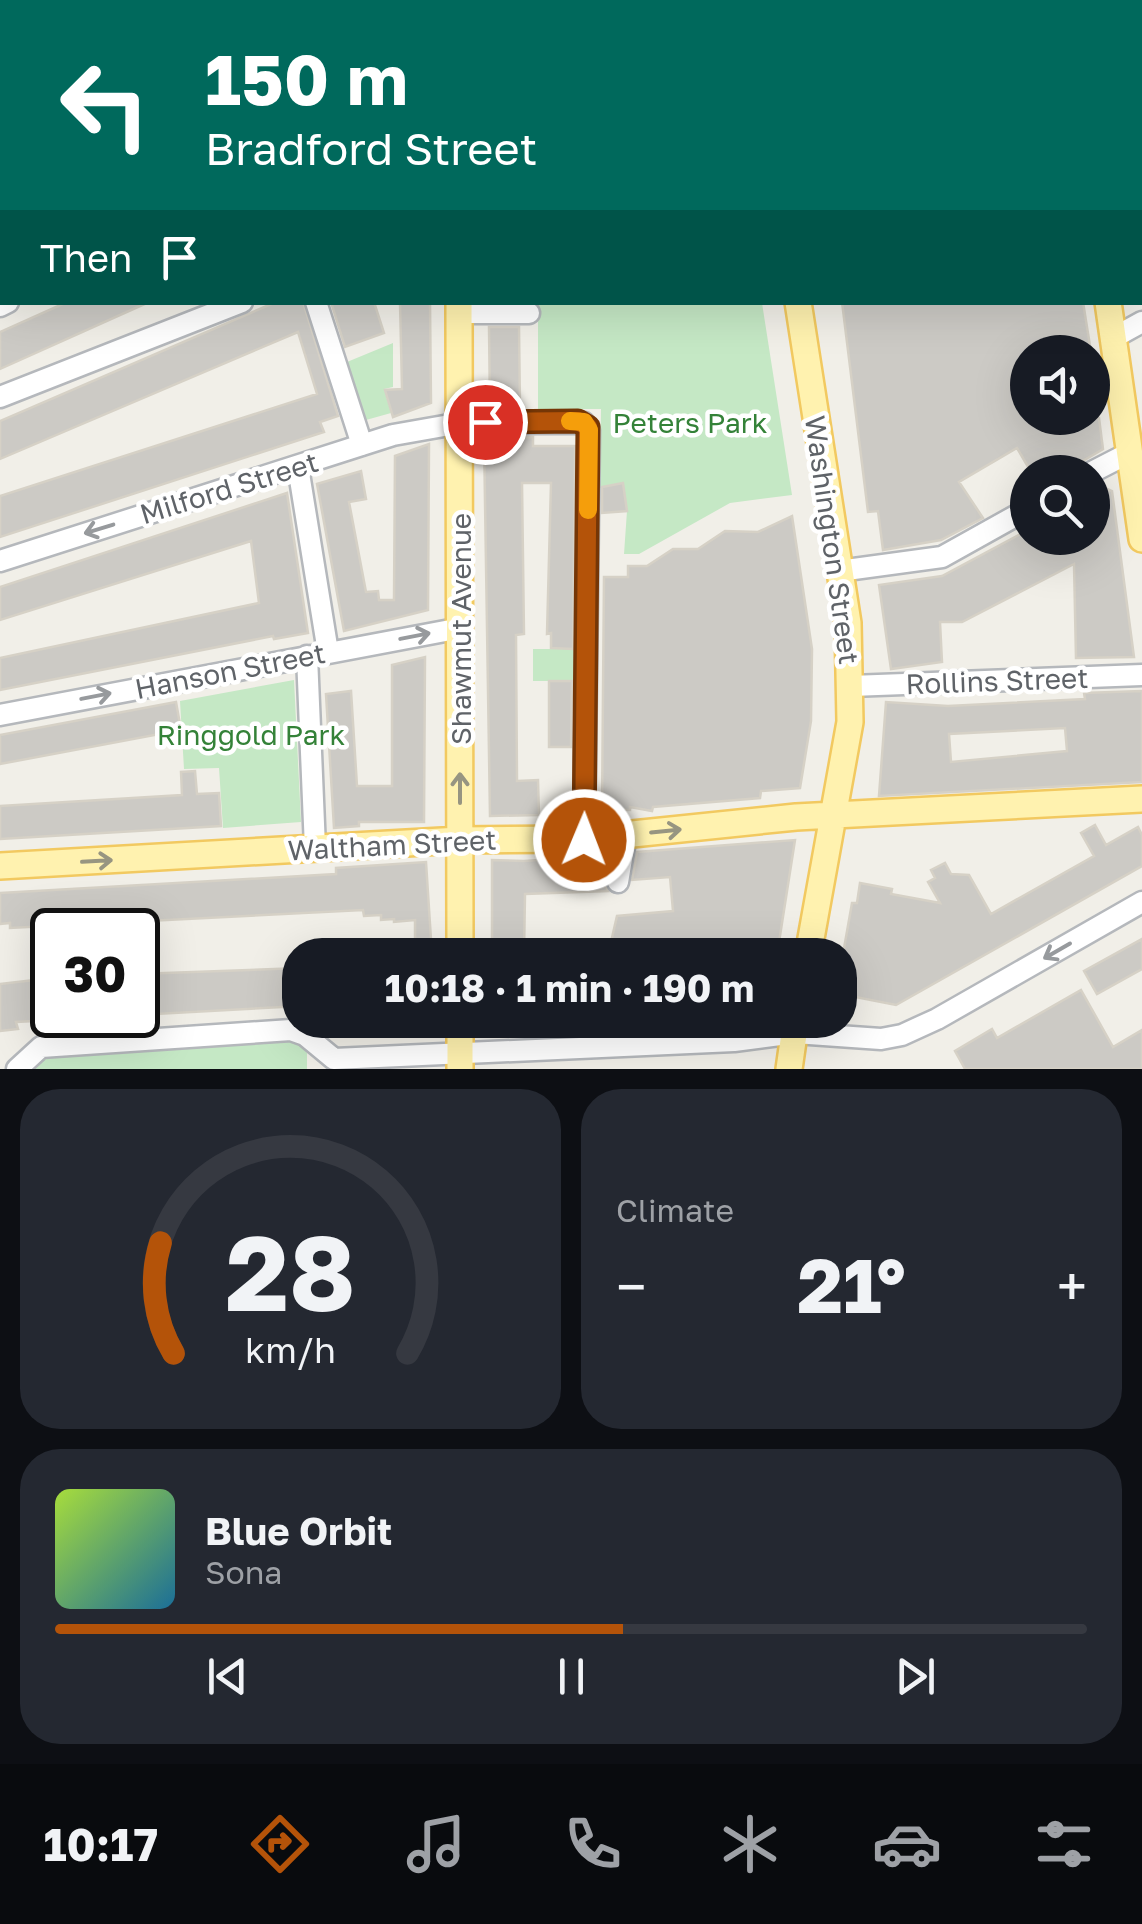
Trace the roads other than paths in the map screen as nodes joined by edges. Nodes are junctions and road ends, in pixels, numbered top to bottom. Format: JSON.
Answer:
{"nodes":[{"id":1,"x":234,"y":305,"type":"edge"},
{"id":2,"x":317,"y":305,"type":"edge"},
{"id":3,"x":798,"y":305,"type":"edge"},
{"id":4,"x":1108,"y":305,"type":"edge"},
{"id":5,"x":459,"y":308,"type":"edge"},
{"id":6,"x":529,"y":313,"type":"dead end"},
{"id":7,"x":1142,"y":322,"type":"edge"},
{"id":8,"x":1113,"y":338,"type":"junction"},
{"id":9,"x":0,"y":397,"type":"edge"},
{"id":10,"x":461,"y":423,"type":"junction"},
{"id":11,"x":362,"y":445,"type":"junction"},
{"id":12,"x":1130,"y":453,"type":"junction"},
{"id":13,"x":1110,"y":463,"type":"edge"},
{"id":14,"x":298,"y":468,"type":"junction"},
{"id":15,"x":1010,"y":519,"type":"edge"},
{"id":16,"x":1142,"y":540,"type":"edge"},
{"id":17,"x":0,"y":560,"type":"edge"},
{"id":18,"x":840,"y":572,"type":"junction"},
{"id":19,"x":460,"y":628,"type":"junction"},
{"id":20,"x":317,"y":654,"type":"junction"},
{"id":21,"x":1142,"y":675,"type":"edge"},
{"id":22,"x":851,"y":686,"type":"junction"},
{"id":23,"x":0,"y":715,"type":"edge"},
{"id":24,"x":1142,"y":799,"type":"edge"},
{"id":25,"x":834,"y":816,"type":"junction"},
{"id":26,"x":460,"y":840,"type":"junction"},
{"id":27,"x":584,"y":840,"type":"junction"},
{"id":28,"x":624,"y":847,"type":"dead end"},
{"id":29,"x":315,"y":848,"type":"junction"},
{"id":30,"x":0,"y":866,"type":"edge"},
{"id":31,"x":618,"y":882,"type":"dead end"},
{"id":32,"x":1142,"y":902,"type":"edge"},
{"id":33,"x":460,"y":938,"type":"edge"},
{"id":34,"x":811,"y":938,"type":"edge"},
{"id":35,"x":857,"y":1035,"type":"edge"},
{"id":36,"x":746,"y":1038,"type":"edge"},
{"id":37,"x":794,"y":1038,"type":"edge"},
{"id":38,"x":460,"y":1060,"type":"edge"},
{"id":39,"x":330,"y":1064,"type":"edge"},
{"id":40,"x":17,"y":1069,"type":"edge"},
{"id":41,"x":788,"y":1069,"type":"edge"}],
"edges":[{"from":1,"to":9,"type":"street"},
{"from":2,"to":11,"type":"street"},
{"from":3,"to":18,"type":"main road","name":"Washington Street"},
{"from":4,"to":8,"type":"main road"},
{"from":5,"to":6,"type":"street"},
{"from":5,"to":10,"type":"main road","name":"Shawmut Avenue"},
{"from":7,"to":8,"type":"street"},
{"from":8,"to":12,"type":"main road"},
{"from":10,"to":11,"type":"street","name":"Milford Street"},
{"from":10,"to":19,"type":"main road","name":"Shawmut Avenue"},
{"from":10,"to":27,"type":"street","name":"Milford Street"},
{"from":11,"to":14,"type":"street","name":"Milford Street"},
{"from":12,"to":13,"type":"street"},
{"from":12,"to":16,"type":"main road"},
{"from":14,"to":17,"type":"street","name":"Milford Street","one_way":true},
{"from":14,"to":20,"type":"street"},
{"from":15,"to":18,"type":"street"},
{"from":18,"to":22,"type":"main road","name":"Washington Street"},
{"from":20,"to":19,"type":"street","name":"Hanson Street","one_way":true},
{"from":26,"to":19,"type":"main road","name":"Shawmut Avenue","one_way":true},
{"from":23,"to":20,"type":"street","name":"Hanson Street","one_way":true},
{"from":20,"to":29,"type":"street"},
{"from":21,"to":22,"type":"street","name":"Rollins Street"},
{"from":22,"to":25,"type":"main road","name":"Washington Street"},
{"from":24,"to":25,"type":"main road","name":"Waltham Street"},
{"from":27,"to":25,"type":"main road","name":"Waltham Street","one_way":true},
{"from":25,"to":34,"type":"main road","name":"Washington Street"},
{"from":26,"to":27,"type":"main road","name":"Waltham Street"},
{"from":26,"to":29,"type":"main road","name":"Waltham Street"},
{"from":26,"to":33,"type":"main road","name":"Shawmut Avenue"},
{"from":28,"to":31,"type":"street"},
{"from":30,"to":29,"type":"main road","name":"Waltham Street","one_way":true},
{"from":32,"to":35,"type":"street","one_way":true},
{"from":36,"to":38,"type":"street"},
{"from":37,"to":41,"type":"main road"},
{"from":38,"to":39,"type":"street"},
{"from":39,"to":40,"type":"street"}]}
